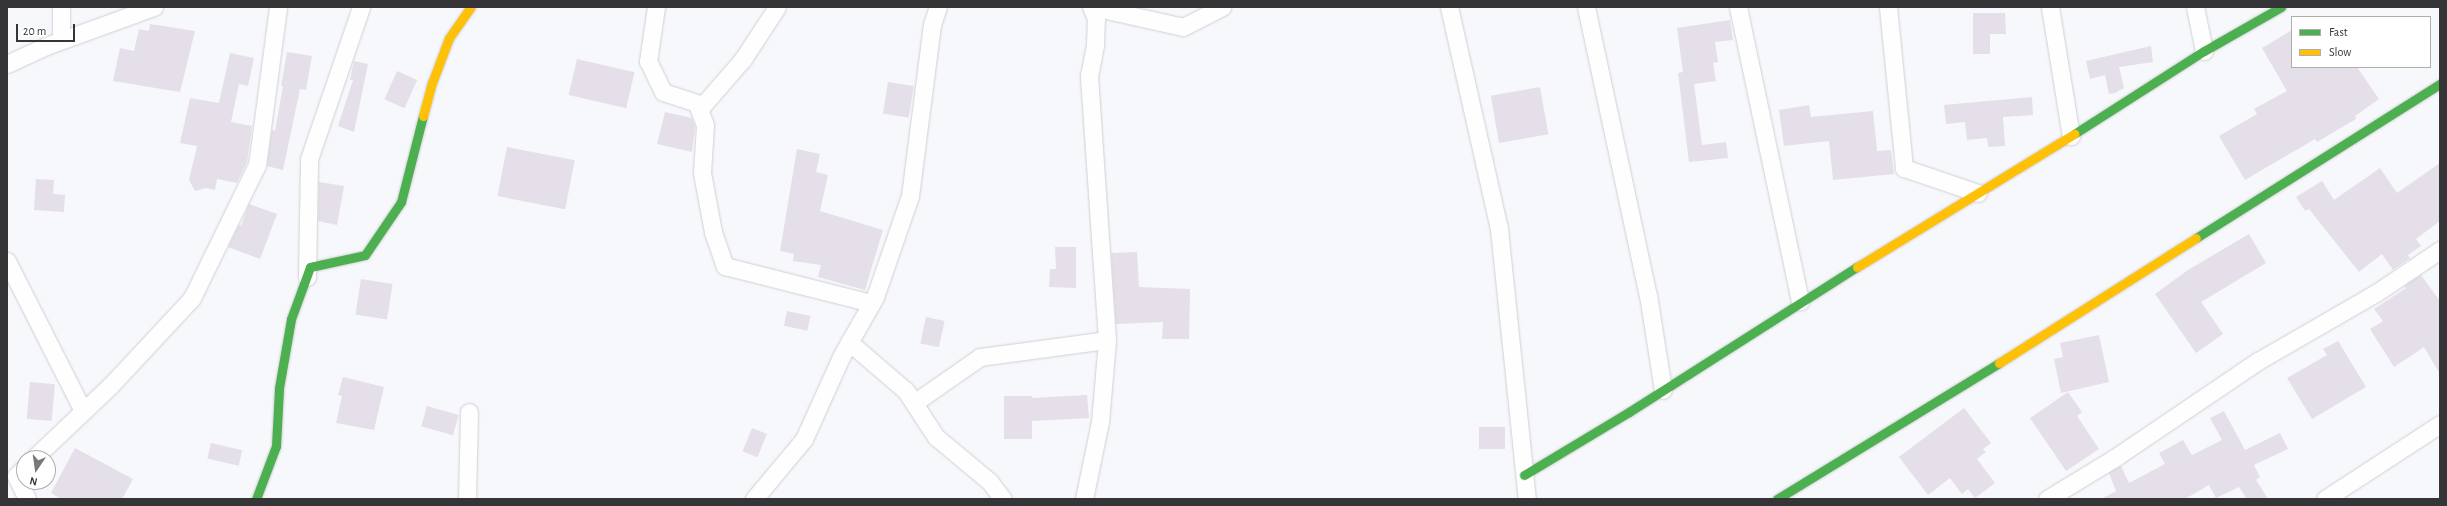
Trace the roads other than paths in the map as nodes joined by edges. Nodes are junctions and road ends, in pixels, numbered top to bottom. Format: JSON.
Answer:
{"nodes":[{"id":1,"x":61,"y":7,"type":"edge"},
{"id":2,"x":154,"y":7,"type":"edge"},
{"id":3,"x":278,"y":7,"type":"edge"},
{"id":4,"x":361,"y":7,"type":"edge"},
{"id":5,"x":471,"y":7,"type":"edge"},
{"id":6,"x":656,"y":7,"type":"edge"},
{"id":7,"x":777,"y":7,"type":"edge"},
{"id":8,"x":938,"y":7,"type":"edge"},
{"id":9,"x":1092,"y":7,"type":"edge"},
{"id":10,"x":1222,"y":7,"type":"edge"},
{"id":11,"x":1449,"y":7,"type":"edge"},
{"id":12,"x":1586,"y":7,"type":"edge"},
{"id":13,"x":1738,"y":7,"type":"edge"},
{"id":14,"x":1888,"y":7,"type":"edge"},
{"id":15,"x":2050,"y":7,"type":"edge"},
{"id":16,"x":2195,"y":7,"type":"edge"},
{"id":17,"x":2281,"y":7,"type":"edge"},
{"id":18,"x":1111,"y":9,"type":"edge"},
{"id":19,"x":128,"y":11,"type":"edge"},
{"id":20,"x":61,"y":40,"type":"junction"},
{"id":21,"x":2204,"y":52,"type":"junction"},
{"id":22,"x":7,"y":64,"type":"edge"},
{"id":23,"x":2440,"y":84,"type":"edge"},
{"id":24,"x":697,"y":104,"type":"junction"},
{"id":25,"x":2071,"y":136,"type":"junction"},
{"id":26,"x":1978,"y":193,"type":"junction"},
{"id":27,"x":2440,"y":250,"type":"edge"},
{"id":28,"x":7,"y":261,"type":"edge"},
{"id":29,"x":307,"y":277,"type":"junction"},
{"id":30,"x":1800,"y":302,"type":"junction"},
{"id":31,"x":871,"y":303,"type":"junction"},
{"id":32,"x":1107,"y":340,"type":"junction"},
{"id":33,"x":850,"y":342,"type":"junction"},
{"id":34,"x":1663,"y":390,"type":"junction"},
{"id":35,"x":914,"y":403,"type":"junction"},
{"id":36,"x":84,"y":411,"type":"junction"},
{"id":37,"x":469,"y":412,"type":"dead end"},
{"id":38,"x":2440,"y":424,"type":"edge"},
{"id":39,"x":43,"y":450,"type":"edge"},
{"id":40,"x":1524,"y":475,"type":"junction"},
{"id":41,"x":256,"y":499,"type":"edge"},
{"id":42,"x":467,"y":499,"type":"edge"},
{"id":43,"x":754,"y":499,"type":"edge"},
{"id":44,"x":1003,"y":499,"type":"edge"},
{"id":45,"x":1084,"y":499,"type":"edge"},
{"id":46,"x":1527,"y":499,"type":"edge"},
{"id":47,"x":1777,"y":499,"type":"edge"},
{"id":48,"x":2047,"y":499,"type":"edge"},
{"id":49,"x":2325,"y":499,"type":"edge"}],
"edges":[{"from":1,"to":20,"type":"street"},
{"from":2,"to":19,"type":"street"},
{"from":3,"to":36,"type":"street"},
{"from":4,"to":29,"type":"street"},
{"from":5,"to":29,"type":"street"},
{"from":6,"to":24,"type":"street"},
{"from":7,"to":24,"type":"street"},
{"from":8,"to":31,"type":"street"},
{"from":9,"to":18,"type":"street"},
{"from":9,"to":32,"type":"street"},
{"from":10,"to":18,"type":"street"},
{"from":11,"to":40,"type":"street"},
{"from":12,"to":34,"type":"street"},
{"from":13,"to":30,"type":"street"},
{"from":14,"to":26,"type":"street"},
{"from":15,"to":25,"type":"street"},
{"from":16,"to":21,"type":"street"},
{"from":17,"to":21,"type":"street"},
{"from":19,"to":20,"type":"street"},
{"from":20,"to":22,"type":"street"},
{"from":21,"to":25,"type":"street"},
{"from":23,"to":47,"type":"street"},
{"from":24,"to":31,"type":"street"},
{"from":25,"to":26,"type":"street"},
{"from":26,"to":30,"type":"street"},
{"from":27,"to":48,"type":"street"},
{"from":28,"to":36,"type":"street"},
{"from":29,"to":41,"type":"street"},
{"from":30,"to":34,"type":"street"},
{"from":31,"to":33,"type":"street"},
{"from":32,"to":35,"type":"street"},
{"from":32,"to":45,"type":"street"},
{"from":33,"to":35,"type":"street"},
{"from":33,"to":43,"type":"street"},
{"from":34,"to":40,"type":"street"},
{"from":35,"to":44,"type":"street"},
{"from":36,"to":39,"type":"street"},
{"from":37,"to":42,"type":"street"},
{"from":38,"to":49,"type":"street"},
{"from":40,"to":46,"type":"street"}]}
